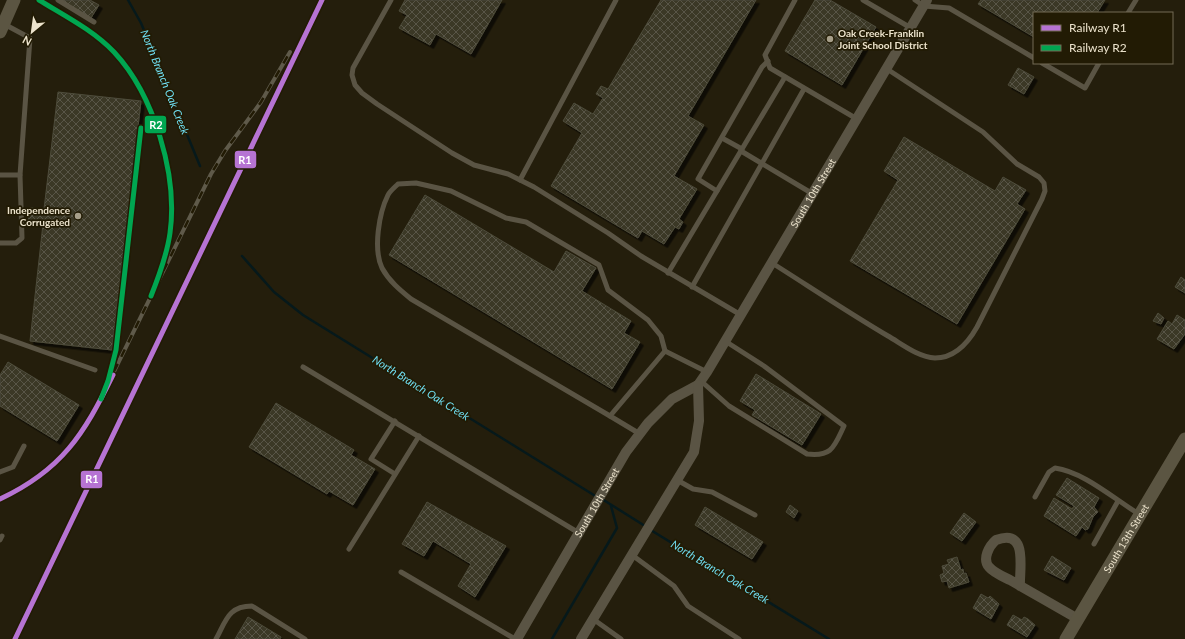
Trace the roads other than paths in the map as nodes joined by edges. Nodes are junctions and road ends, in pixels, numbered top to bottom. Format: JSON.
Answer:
{"nodes":[{"id":1,"x":14,"y":0,"type":"edge"},
{"id":2,"x":58,"y":0,"type":"edge"},
{"id":3,"x":391,"y":0,"type":"edge"},
{"id":4,"x":616,"y":0,"type":"edge"},
{"id":5,"x":796,"y":0,"type":"edge"},
{"id":6,"x":863,"y":0,"type":"edge"},
{"id":7,"x":915,"y":0,"type":"edge"},
{"id":8,"x":1136,"y":0,"type":"edge"},
{"id":9,"x":926,"y":3,"type":"edge"},
{"id":10,"x":1129,"y":12,"type":"edge"},
{"id":11,"x":94,"y":22,"type":"dead end"},
{"id":12,"x":1,"y":26,"type":"edge"},
{"id":13,"x":911,"y":28,"type":"junction"},
{"id":14,"x":1033,"y":57,"type":"edge"},
{"id":15,"x":768,"y":61,"type":"junction"},
{"id":16,"x":1044,"y":64,"type":"edge"},
{"id":17,"x":1099,"y":64,"type":"edge"},
{"id":18,"x":887,"y":68,"type":"junction"},
{"id":19,"x":785,"y":77,"type":"junction"},
{"id":20,"x":804,"y":89,"type":"junction"},
{"id":21,"x":857,"y":119,"type":"junction"},
{"id":22,"x":722,"y":138,"type":"junction"},
{"id":23,"x":741,"y":150,"type":"junction"},
{"id":24,"x":761,"y":164,"type":"junction"},
{"id":25,"x":0,"y":175,"type":"edge"},
{"id":26,"x":20,"y":175,"type":"junction"},
{"id":27,"x":520,"y":180,"type":"junction"},
{"id":28,"x":717,"y":191,"type":"junction"},
{"id":29,"x":812,"y":194,"type":"junction"},
{"id":30,"x":0,"y":243,"type":"edge"},
{"id":31,"x":772,"y":263,"type":"junction"},
{"id":32,"x":668,"y":273,"type":"junction"},
{"id":33,"x":692,"y":287,"type":"junction"},
{"id":34,"x":741,"y":315,"type":"junction"},
{"id":35,"x":0,"y":336,"type":"edge"},
{"id":36,"x":725,"y":341,"type":"junction"},
{"id":37,"x":665,"y":351,"type":"junction"},
{"id":38,"x":303,"y":367,"type":"dead end"},
{"id":39,"x":95,"y":370,"type":"dead end"},
{"id":40,"x":707,"y":372,"type":"junction"},
{"id":41,"x":699,"y":383,"type":"junction"},
{"id":42,"x":610,"y":416,"type":"junction"},
{"id":43,"x":395,"y":421,"type":"junction"},
{"id":44,"x":640,"y":434,"type":"junction"},
{"id":45,"x":420,"y":436,"type":"junction"},
{"id":46,"x":1185,"y":439,"type":"edge"},
{"id":47,"x":24,"y":446,"type":"dead end"},
{"id":48,"x":0,"y":472,"type":"edge"},
{"id":49,"x":395,"y":474,"type":"junction"},
{"id":50,"x":677,"y":480,"type":"junction"},
{"id":51,"x":1035,"y":497,"type":"dead end"},
{"id":52,"x":1118,"y":501,"type":"junction"},
{"id":53,"x":755,"y":514,"type":"dead end"},
{"id":54,"x":1140,"y":514,"type":"junction"},
{"id":55,"x":579,"y":533,"type":"junction"},
{"id":56,"x":1094,"y":544,"type":"dead end"},
{"id":57,"x":349,"y":549,"type":"dead end"},
{"id":58,"x":632,"y":555,"type":"junction"},
{"id":59,"x":401,"y":572,"type":"dead end"},
{"id":60,"x":1020,"y":586,"type":"junction"},
{"id":61,"x":593,"y":619,"type":"junction"},
{"id":62,"x":1078,"y":619,"type":"junction"},
{"id":63,"x":216,"y":639,"type":"edge"},
{"id":64,"x":305,"y":639,"type":"edge"},
{"id":65,"x":516,"y":639,"type":"edge"},
{"id":66,"x":581,"y":639,"type":"edge"},
{"id":67,"x":621,"y":639,"type":"edge"},
{"id":68,"x":739,"y":639,"type":"edge"},
{"id":69,"x":1066,"y":639,"type":"edge"}],
"edges":[{"from":1,"to":12,"type":"street"},
{"from":2,"to":11,"type":"lane"},
{"from":3,"to":27,"type":"lane"},
{"from":4,"to":27,"type":"lane"},
{"from":5,"to":15,"type":"lane"},
{"from":6,"to":13,"type":"lane"},
{"from":7,"to":9,"type":"lane"},
{"from":8,"to":10,"type":"lane"},
{"from":9,"to":13,"type":"street","name":"South 10th Street"},
{"from":9,"to":14,"type":"lane"},
{"from":12,"to":26,"type":"lane"},
{"from":13,"to":18,"type":"street","name":"South 10th Street"},
{"from":15,"to":19,"type":"lane"},
{"from":15,"to":22,"type":"lane"},
{"from":16,"to":17,"type":"lane"},
{"from":18,"to":21,"type":"street","name":"South 10th Street"},
{"from":18,"to":31,"type":"lane"},
{"from":19,"to":20,"type":"lane"},
{"from":19,"to":23,"type":"lane"},
{"from":20,"to":21,"type":"lane"},
{"from":20,"to":24,"type":"lane"},
{"from":21,"to":29,"type":"street","name":"South 10th Street"},
{"from":22,"to":23,"type":"lane"},
{"from":22,"to":28,"type":"lane"},
{"from":23,"to":24,"type":"lane"},
{"from":23,"to":28,"type":"lane"},
{"from":24,"to":29,"type":"lane"},
{"from":24,"to":33,"type":"lane"},
{"from":25,"to":26,"type":"lane"},
{"from":26,"to":30,"type":"lane"},
{"from":27,"to":32,"type":"lane"},
{"from":28,"to":32,"type":"lane"},
{"from":29,"to":31,"type":"street","name":"South 10th Street"},
{"from":31,"to":34,"type":"street","name":"South 10th Street"},
{"from":32,"to":33,"type":"lane"},
{"from":33,"to":34,"type":"lane"},
{"from":34,"to":36,"type":"street","name":"South 10th Street"},
{"from":35,"to":39,"type":"lane"},
{"from":36,"to":40,"type":"street","name":"South 10th Street"},
{"from":36,"to":41,"type":"lane"},
{"from":37,"to":40,"type":"lane"},
{"from":37,"to":42,"type":"lane"},
{"from":37,"to":42,"type":"lane"},
{"from":38,"to":43,"type":"lane"},
{"from":40,"to":41,"type":"street","name":"South 10th Street"},
{"from":41,"to":44,"type":"street","name":"South 10th Street"},
{"from":41,"to":50,"type":"street"},
{"from":42,"to":44,"type":"lane"},
{"from":43,"to":45,"type":"lane"},
{"from":43,"to":49,"type":"lane"},
{"from":44,"to":55,"type":"street","name":"South 10th Street"},
{"from":45,"to":49,"type":"lane"},
{"from":45,"to":55,"type":"lane"},
{"from":46,"to":54,"type":"street","name":"South 13th Street"},
{"from":47,"to":48,"type":"lane"},
{"from":49,"to":57,"type":"lane"},
{"from":50,"to":53,"type":"lane"},
{"from":50,"to":58,"type":"street"},
{"from":51,"to":52,"type":"lane"},
{"from":52,"to":54,"type":"lane"},
{"from":52,"to":56,"type":"lane"},
{"from":54,"to":62,"type":"street","name":"South 13th Street"},
{"from":55,"to":65,"type":"street","name":"South 10th Street"},
{"from":58,"to":61,"type":"street"},
{"from":58,"to":68,"type":"lane"},
{"from":59,"to":65,"type":"lane"},
{"from":60,"to":60,"type":"street"},
{"from":60,"to":62,"type":"street"},
{"from":61,"to":66,"type":"street"},
{"from":61,"to":67,"type":"lane"},
{"from":62,"to":69,"type":"street","name":"South 13th Street"},
{"from":63,"to":64,"type":"lane"}]}
